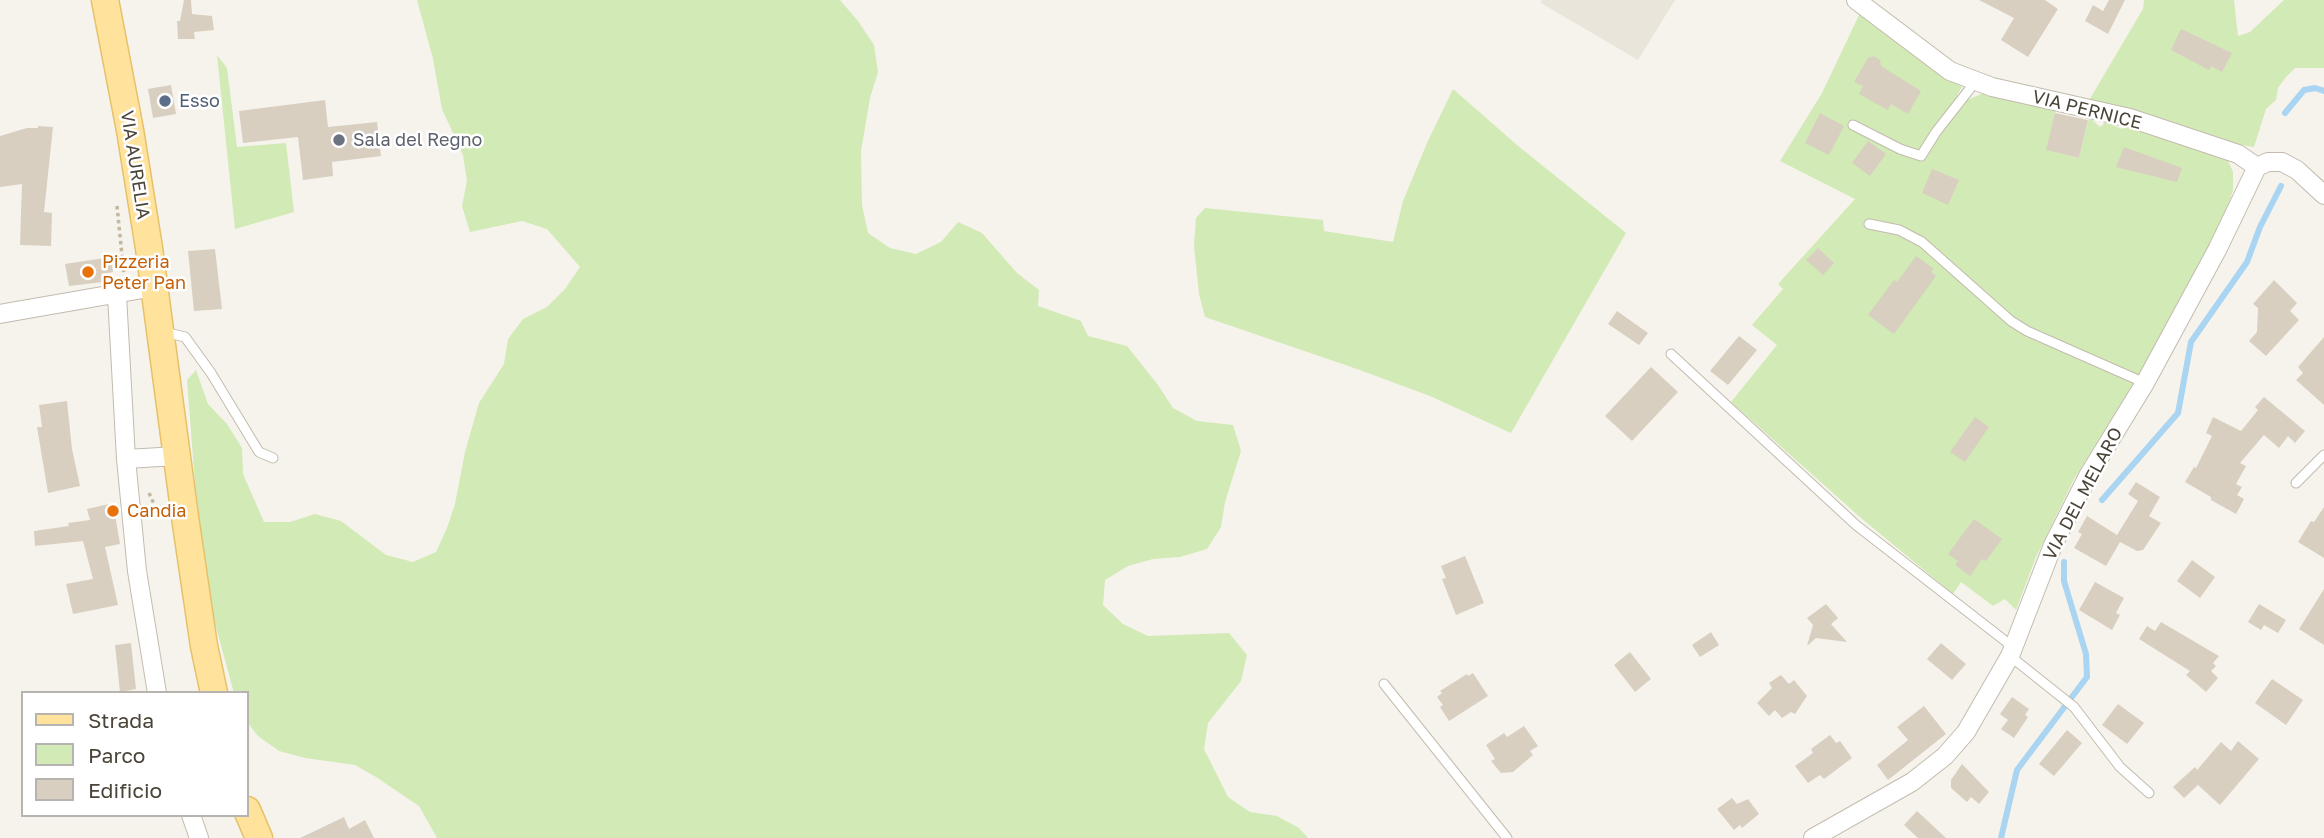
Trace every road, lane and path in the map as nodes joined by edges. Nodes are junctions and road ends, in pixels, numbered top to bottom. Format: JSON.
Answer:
{"nodes":[{"id":1,"x":105,"y":0,"type":"edge"},
{"id":2,"x":1856,"y":0,"type":"edge"},
{"id":3,"x":1976,"y":81,"type":"junction"},
{"id":4,"x":1853,"y":125,"type":"dead end"},
{"id":5,"x":2262,"y":164,"type":"junction"},
{"id":6,"x":2324,"y":195,"type":"edge"},
{"id":7,"x":1869,"y":224,"type":"dead end"},
{"id":8,"x":154,"y":287,"type":"junction"},
{"id":9,"x":117,"y":295,"type":"junction"},
{"id":10,"x":0,"y":314,"type":"edge"},
{"id":11,"x":159,"y":331,"type":"junction"},
{"id":12,"x":1671,"y":354,"type":"dead end"},
{"id":13,"x":2144,"y":383,"type":"junction"},
{"id":14,"x":2324,"y":455,"type":"edge"},
{"id":15,"x":177,"y":456,"type":"junction"},
{"id":16,"x":273,"y":458,"type":"dead end"},
{"id":17,"x":126,"y":459,"type":"junction"},
{"id":18,"x":2296,"y":483,"type":"dead end"},
{"id":19,"x":2012,"y":652,"type":"junction"},
{"id":20,"x":1384,"y":684,"type":"dead end"},
{"id":21,"x":157,"y":691,"type":"edge"},
{"id":22,"x":214,"y":691,"type":"edge"},
{"id":23,"x":2149,"y":793,"type":"dead end"},
{"id":24,"x":248,"y":812,"type":"edge"},
{"id":25,"x":192,"y":817,"type":"edge"},
{"id":26,"x":199,"y":838,"type":"edge"},
{"id":27,"x":259,"y":838,"type":"edge"},
{"id":28,"x":1507,"y":838,"type":"edge"},
{"id":29,"x":1813,"y":838,"type":"edge"}],
"edges":[{"from":1,"to":8,"type":"main road","name":"VIA AURELIA"},
{"from":2,"to":3,"type":"street","name":"VIA PERNICE"},
{"from":3,"to":4,"type":"lane"},
{"from":3,"to":5,"type":"street","name":"VIA PERNICE"},
{"from":5,"to":6,"type":"street","name":"VIA PERNICE"},
{"from":5,"to":13,"type":"street","name":"VIA DEL MELARO"},
{"from":7,"to":13,"type":"lane"},
{"from":8,"to":9,"type":"street"},
{"from":8,"to":11,"type":"main road","name":"VIA AURELIA"},
{"from":9,"to":10,"type":"street"},
{"from":9,"to":17,"type":"street"},
{"from":11,"to":15,"type":"main road","name":"VIA AURELIA"},
{"from":11,"to":16,"type":"lane"},
{"from":12,"to":19,"type":"lane"},
{"from":13,"to":19,"type":"street","name":"VIA DEL MELARO"},
{"from":14,"to":18,"type":"lane"},
{"from":15,"to":17,"type":"street"},
{"from":15,"to":22,"type":"main road","name":"VIA AURELIA"},
{"from":17,"to":21,"type":"street"},
{"from":19,"to":23,"type":"lane"},
{"from":19,"to":29,"type":"street","name":"VIA DEL MELARO"},
{"from":20,"to":28,"type":"lane"},
{"from":24,"to":27,"type":"main road"},
{"from":25,"to":26,"type":"street"}]}
